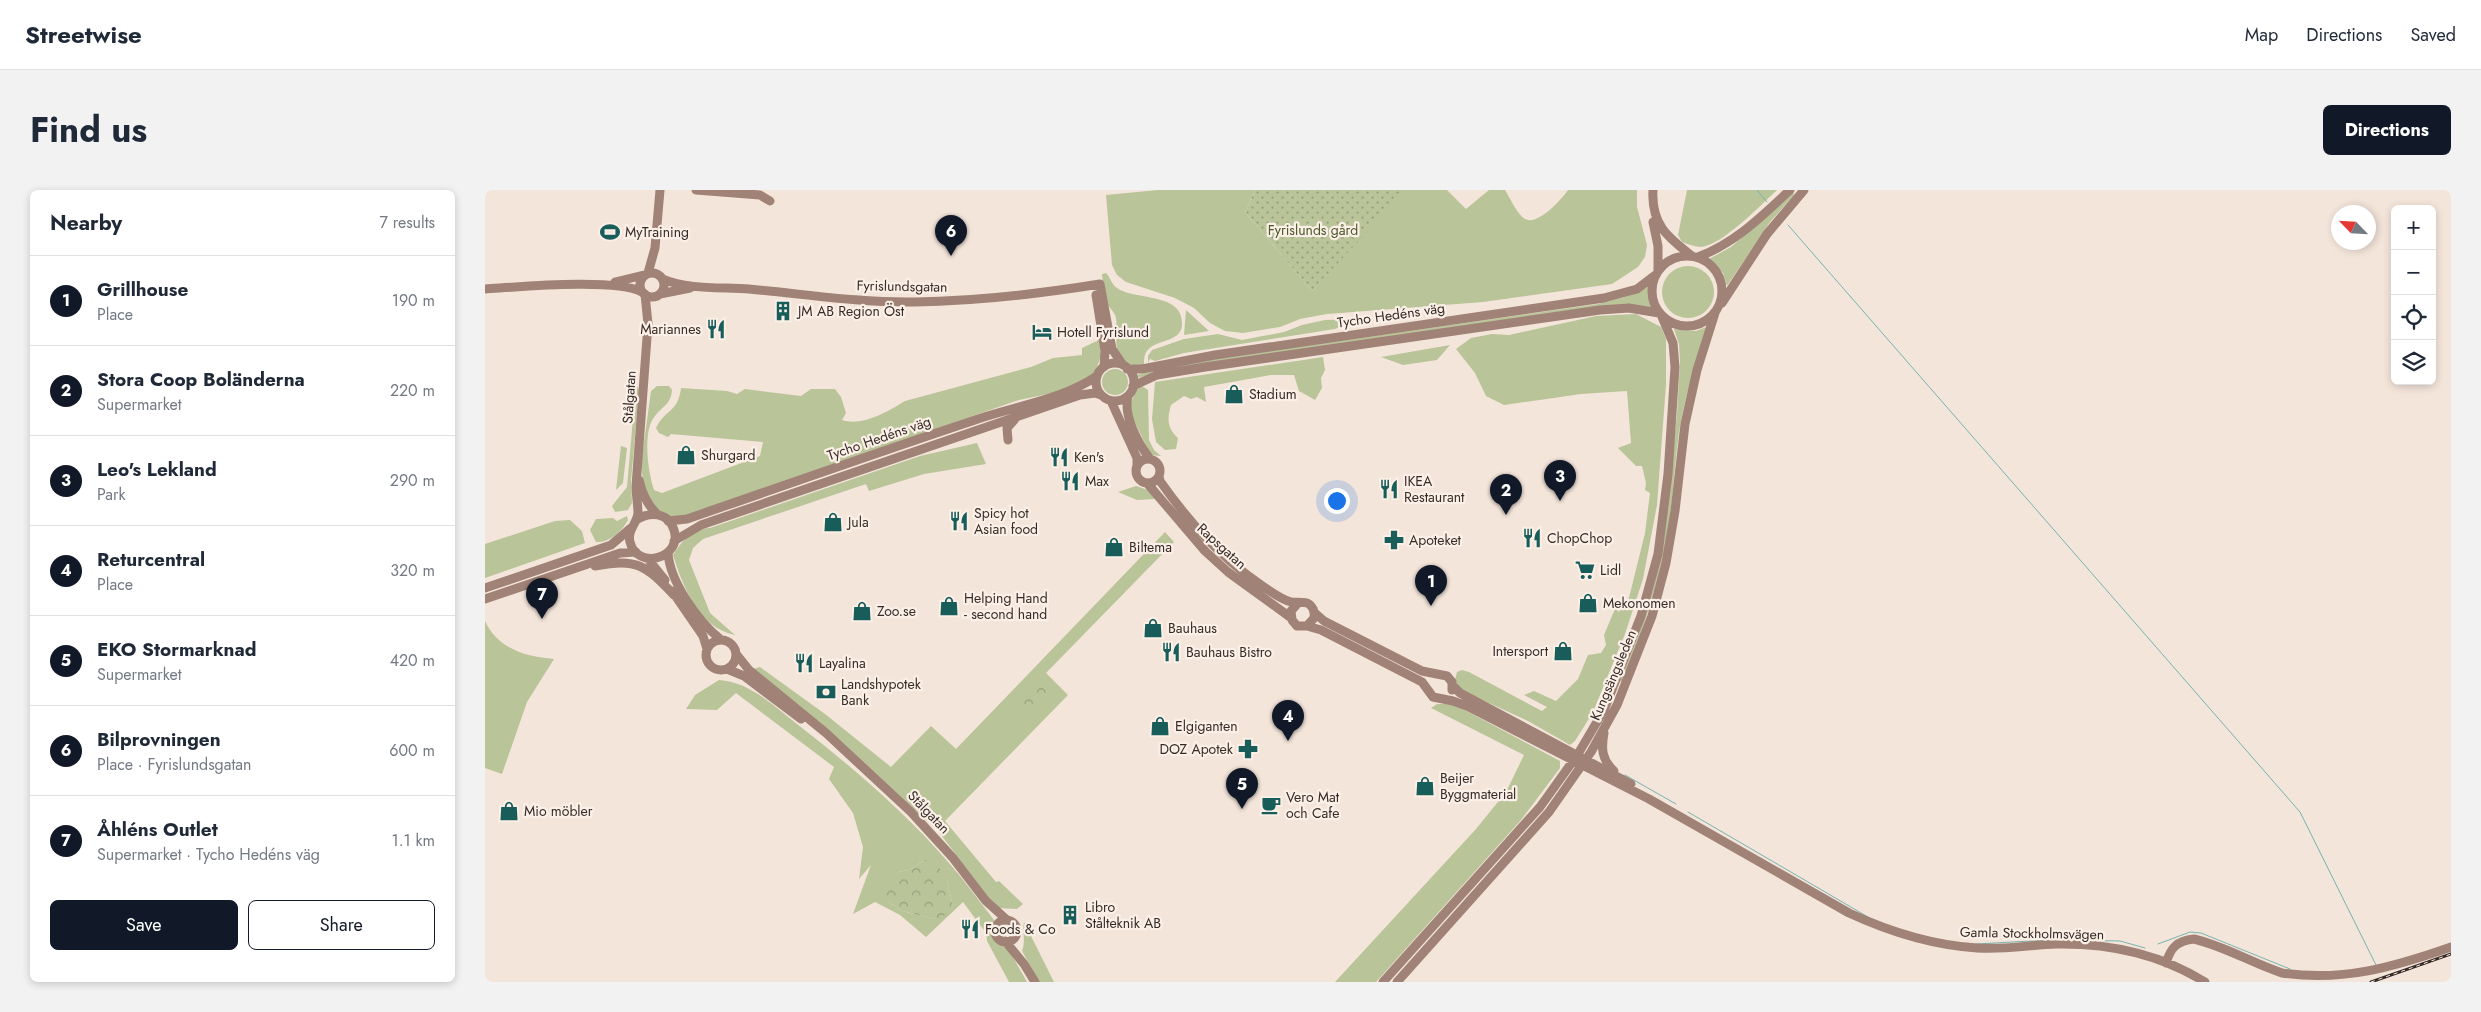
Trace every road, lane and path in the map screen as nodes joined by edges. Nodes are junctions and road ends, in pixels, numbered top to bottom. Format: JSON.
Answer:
{"nodes":[{"id":1,"x":660,"y":190,"type":"edge"},
{"id":2,"x":696,"y":190,"type":"edge"},
{"id":3,"x":1648,"y":190,"type":"edge"},
{"id":4,"x":1653,"y":190,"type":"edge"},
{"id":5,"x":1790,"y":190,"type":"edge"},
{"id":6,"x":1804,"y":190,"type":"edge"},
{"id":7,"x":770,"y":201,"type":"dead end"},
{"id":8,"x":655,"y":248,"type":"junction"},
{"id":9,"x":1695,"y":256,"type":"junction"},
{"id":10,"x":646,"y":274,"type":"junction"},
{"id":11,"x":1656,"y":274,"type":"junction"},
{"id":12,"x":662,"y":278,"type":"junction"},
{"id":13,"x":1097,"y":284,"type":"junction"},
{"id":14,"x":602,"y":285,"type":"junction"},
{"id":15,"x":703,"y":286,"type":"junction"},
{"id":16,"x":485,"y":289,"type":"edge"},
{"id":17,"x":643,"y":293,"type":"junction"},
{"id":18,"x":659,"y":295,"type":"junction"},
{"id":19,"x":1717,"y":310,"type":"junction"},
{"id":20,"x":1660,"y":315,"type":"junction"},
{"id":21,"x":648,"y":324,"type":"junction"},
{"id":22,"x":1104,"y":367,"type":"junction"},
{"id":23,"x":1125,"y":367,"type":"junction"},
{"id":24,"x":1097,"y":376,"type":"junction"},
{"id":25,"x":1133,"y":386,"type":"junction"},
{"id":26,"x":1101,"y":395,"type":"junction"},
{"id":27,"x":1127,"y":396,"type":"junction"},
{"id":28,"x":1111,"y":401,"type":"junction"},
{"id":29,"x":1019,"y":417,"type":"junction"},
{"id":30,"x":991,"y":426,"type":"junction"},
{"id":31,"x":1150,"y":459,"type":"junction"},
{"id":32,"x":1137,"y":465,"type":"junction"},
{"id":33,"x":637,"y":472,"type":"junction"},
{"id":34,"x":1159,"y":476,"type":"junction"},
{"id":35,"x":1147,"y":484,"type":"junction"},
{"id":36,"x":658,"y":515,"type":"junction"},
{"id":37,"x":668,"y":521,"type":"junction"},
{"id":38,"x":634,"y":524,"type":"junction"},
{"id":39,"x":674,"y":541,"type":"junction"},
{"id":40,"x":636,"y":552,"type":"junction"},
{"id":41,"x":668,"y":553,"type":"junction"},
{"id":42,"x":648,"y":559,"type":"junction"},
{"id":43,"x":570,"y":570,"type":"junction"},
{"id":44,"x":485,"y":588,"type":"edge"},
{"id":45,"x":674,"y":595,"type":"junction"},
{"id":46,"x":485,"y":599,"type":"edge"},
{"id":47,"x":1298,"y":603,"type":"junction"},
{"id":48,"x":1315,"y":613,"type":"junction"},
{"id":49,"x":1290,"y":616,"type":"junction"},
{"id":50,"x":1307,"y":626,"type":"junction"},
{"id":51,"x":720,"y":639,"type":"junction"},
{"id":52,"x":707,"y":648,"type":"junction"},
{"id":53,"x":737,"y":655,"type":"junction"},
{"id":54,"x":727,"y":669,"type":"junction"},
{"id":55,"x":1438,"y":674,"type":"junction"},
{"id":56,"x":1452,"y":685,"type":"junction"},
{"id":57,"x":1428,"y":690,"type":"junction"},
{"id":58,"x":1443,"y":699,"type":"junction"},
{"id":59,"x":1606,"y":727,"type":"junction"},
{"id":60,"x":844,"y":750,"type":"junction"},
{"id":61,"x":1576,"y":757,"type":"junction"},
{"id":62,"x":1585,"y":762,"type":"junction"},
{"id":63,"x":1626,"y":781,"type":"junction"},
{"id":64,"x":1649,"y":798,"type":"junction"},
{"id":65,"x":986,"y":901,"type":"junction"},
{"id":66,"x":1007,"y":920,"type":"junction"},
{"id":67,"x":997,"y":925,"type":"junction"},
{"id":68,"x":1015,"y":936,"type":"junction"},
{"id":69,"x":1005,"y":941,"type":"junction"},
{"id":70,"x":2451,"y":947,"type":"edge"},
{"id":71,"x":2166,"y":963,"type":"junction"},
{"id":72,"x":1024,"y":964,"type":"junction"},
{"id":73,"x":1035,"y":982,"type":"edge"},
{"id":74,"x":1383,"y":982,"type":"edge"},
{"id":75,"x":1397,"y":982,"type":"edge"},
{"id":76,"x":2205,"y":982,"type":"edge"}],
"edges":[{"from":1,"to":8,"type":"main road"},
{"from":2,"to":7,"type":"main road"},
{"from":3,"to":11,"type":"main road"},
{"from":4,"to":9,"type":"main road"},
{"from":5,"to":9,"type":"main road"},
{"from":6,"to":19,"type":"main road"},
{"from":8,"to":10,"type":"main road"},
{"from":8,"to":12,"type":"main road"},
{"from":9,"to":11,"type":"main road"},
{"from":9,"to":19,"type":"main road"},
{"from":10,"to":12,"type":"main road"},
{"from":10,"to":14,"type":"main road"},
{"from":10,"to":17,"type":"main road"},
{"from":11,"to":20,"type":"main road"},
{"from":11,"to":23,"type":"main road","name":"Tycho Hedéns väg"},
{"from":12,"to":15,"type":"main road","name":"Fyrislundsgatan"},
{"from":12,"to":18,"type":"main road"},
{"from":13,"to":15,"type":"main road","name":"Fyrislundsgatan"},
{"from":13,"to":22,"type":"main road"},
{"from":13,"to":23,"type":"main road"},
{"from":14,"to":16,"type":"main road"},
{"from":14,"to":17,"type":"main road"},
{"from":15,"to":18,"type":"main road","name":"Fyrislundsgatan"},
{"from":17,"to":18,"type":"main road"},
{"from":17,"to":21,"type":"main road","name":"Stålgatan"},
{"from":18,"to":21,"type":"main road","name":"Stålgatan"},
{"from":19,"to":20,"type":"main road"},
{"from":19,"to":59,"type":"main road","name":"Kungsängsleden"},
{"from":20,"to":25,"type":"main road","name":"Tycho Hedéns väg"},
{"from":20,"to":61,"type":"main road","name":"Kungsängsleden"},
{"from":21,"to":33,"type":"main road","name":"Stålgatan"},
{"from":22,"to":23,"type":"main road"},
{"from":22,"to":24,"type":"main road"},
{"from":23,"to":25,"type":"main road"},
{"from":24,"to":26,"type":"main road"},
{"from":24,"to":37,"type":"main road","name":"Tycho Hedéns väg"},
{"from":25,"to":27,"type":"main road"},
{"from":26,"to":28,"type":"main road"},
{"from":26,"to":29,"type":"main road","name":"Tycho Hedéns väg"},
{"from":27,"to":28,"type":"main road"},
{"from":27,"to":31,"type":"main road"},
{"from":28,"to":32,"type":"main road"},
{"from":29,"to":30,"type":"main road","name":"Tycho Hedéns väg"},
{"from":29,"to":30,"type":"main road"},
{"from":30,"to":39,"type":"main road","name":"Tycho Hedéns väg"},
{"from":31,"to":32,"type":"main road"},
{"from":31,"to":34,"type":"main road"},
{"from":32,"to":35,"type":"main road"},
{"from":33,"to":36,"type":"main road","name":"Stålgatan"},
{"from":33,"to":38,"type":"main road","name":"Stålgatan"},
{"from":34,"to":35,"type":"main road"},
{"from":34,"to":47,"type":"main road","name":"Rapsgatan"},
{"from":35,"to":49,"type":"main road","name":"Rapsgatan"},
{"from":36,"to":37,"type":"main road"},
{"from":36,"to":38,"type":"main road"},
{"from":37,"to":39,"type":"main road"},
{"from":38,"to":40,"type":"main road"},
{"from":38,"to":44,"type":"main road"},
{"from":39,"to":41,"type":"main road"},
{"from":40,"to":42,"type":"main road"},
{"from":40,"to":43,"type":"main road"},
{"from":41,"to":42,"type":"main road"},
{"from":41,"to":51,"type":"main road"},
{"from":42,"to":45,"type":"main road"},
{"from":43,"to":45,"type":"main road"},
{"from":43,"to":46,"type":"main road"},
{"from":45,"to":52,"type":"main road"},
{"from":47,"to":48,"type":"main road"},
{"from":47,"to":49,"type":"main road"},
{"from":48,"to":50,"type":"main road"},
{"from":48,"to":55,"type":"main road"},
{"from":49,"to":50,"type":"main road"},
{"from":50,"to":57,"type":"main road"},
{"from":51,"to":52,"type":"main road"},
{"from":51,"to":53,"type":"main road"},
{"from":52,"to":54,"type":"main road"},
{"from":53,"to":54,"type":"main road"},
{"from":53,"to":60,"type":"main road","name":"Stålgatan"},
{"from":54,"to":60,"type":"main road","name":"Stålgatan"},
{"from":55,"to":56,"type":"main road"},
{"from":55,"to":57,"type":"main road"},
{"from":56,"to":58,"type":"main road"},
{"from":56,"to":61,"type":"main road"},
{"from":57,"to":58,"type":"main road"},
{"from":58,"to":61,"type":"main road"},
{"from":59,"to":62,"type":"main road","name":"Kungsängsleden"},
{"from":59,"to":63,"type":"main road"},
{"from":60,"to":65,"type":"main road","name":"Stålgatan"},
{"from":61,"to":62,"type":"main road"},
{"from":61,"to":74,"type":"main road","name":"Kungsängsleden"},
{"from":62,"to":63,"type":"main road","name":"Gamla Stockholmsvägen"},
{"from":62,"to":64,"type":"main road","name":"Gamla Stockholmsvägen"},
{"from":62,"to":75,"type":"main road","name":"Kungsängsleden"},
{"from":63,"to":64,"type":"main road","name":"Gamla Stockholmsvägen"},
{"from":64,"to":71,"type":"main road","name":"Gamla Stockholmsvägen"},
{"from":65,"to":66,"type":"main road","name":"Stålgatan"},
{"from":65,"to":67,"type":"main road","name":"Stålgatan"},
{"from":66,"to":67,"type":"main road"},
{"from":66,"to":68,"type":"main road"},
{"from":67,"to":69,"type":"main road"},
{"from":68,"to":69,"type":"main road"},
{"from":68,"to":72,"type":"main road"},
{"from":69,"to":72,"type":"main road"},
{"from":70,"to":71,"type":"main road"},
{"from":71,"to":76,"type":"main road","name":"Gamla Stockholmsvägen"},
{"from":72,"to":73,"type":"main road"}]}
